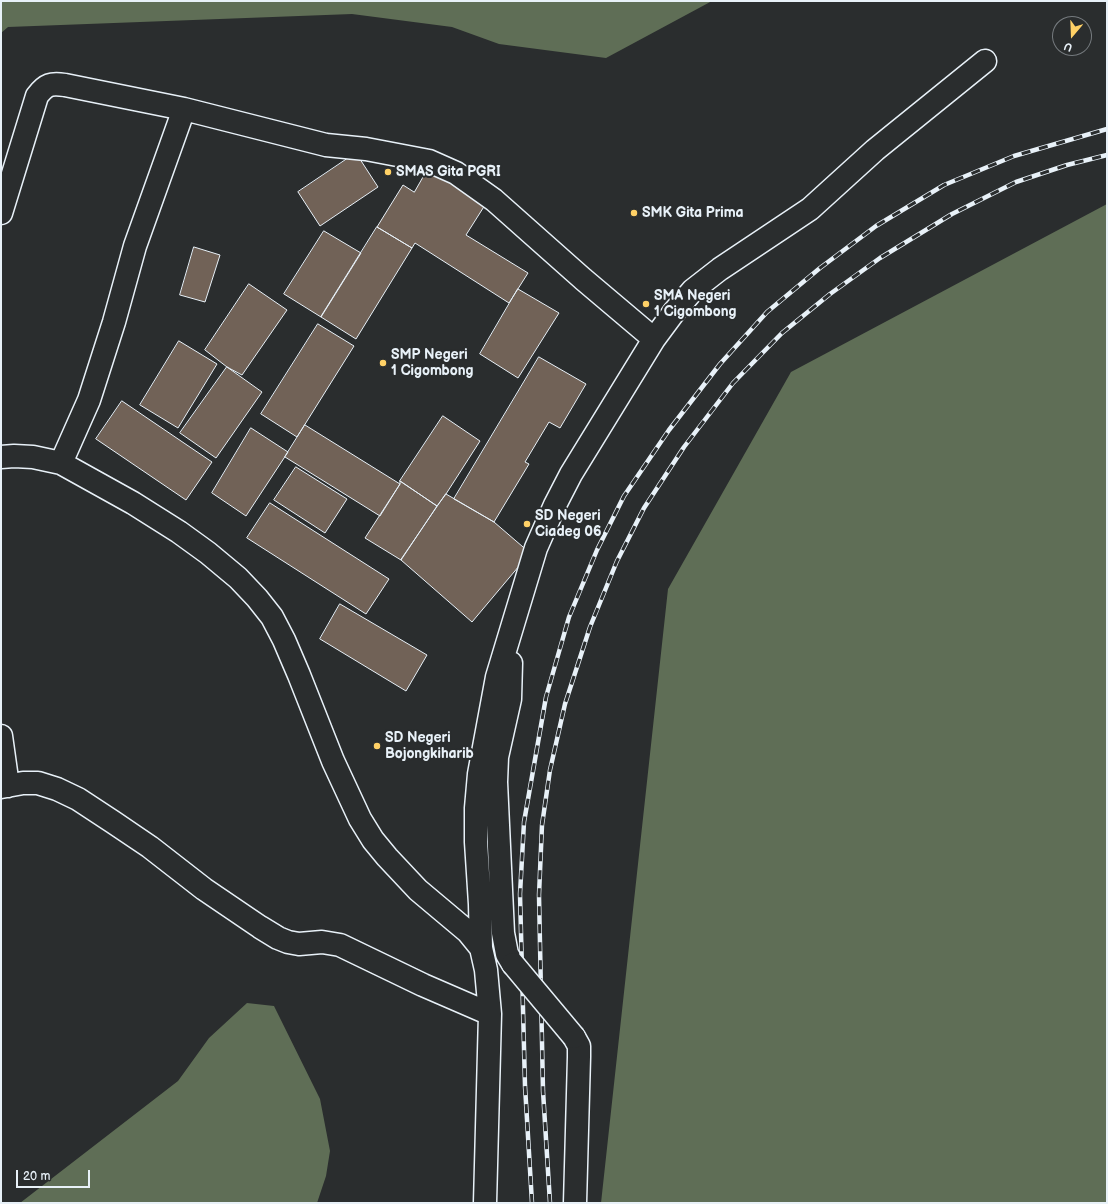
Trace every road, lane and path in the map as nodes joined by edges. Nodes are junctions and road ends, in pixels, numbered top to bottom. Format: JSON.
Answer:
{"nodes":[{"id":1,"x":985,"y":61,"type":"dead end"},
{"id":2,"x":184,"y":110,"type":"junction"},
{"id":3,"x":1,"y":213,"type":"edge"},
{"id":4,"x":654,"y":339,"type":"junction"},
{"id":5,"x":1,"y":457,"type":"edge"},
{"id":6,"x":61,"y":463,"type":"junction"},
{"id":7,"x":513,"y":628,"type":"junction"},
{"id":8,"x":1,"y":736,"type":"edge"},
{"id":9,"x":4,"y":787,"type":"edge"},
{"id":10,"x":481,"y":948,"type":"junction"},
{"id":11,"x":490,"y":1014,"type":"junction"},
{"id":12,"x":485,"y":1203,"type":"edge"},
{"id":13,"x":575,"y":1203,"type":"edge"}],
"edges":[{"from":1,"to":4,"type":"street"},
{"from":2,"to":3,"type":"street"},
{"from":2,"to":4,"type":"street"},
{"from":2,"to":6,"type":"street"},
{"from":4,"to":7,"type":"street"},
{"from":5,"to":6,"type":"street"},
{"from":6,"to":10,"type":"street"},
{"from":7,"to":10,"type":"street"},
{"from":7,"to":13,"type":"street","bridge":true},
{"from":8,"to":9,"type":"street"},
{"from":9,"to":11,"type":"street"},
{"from":10,"to":11,"type":"street"},
{"from":11,"to":12,"type":"street"}]}
